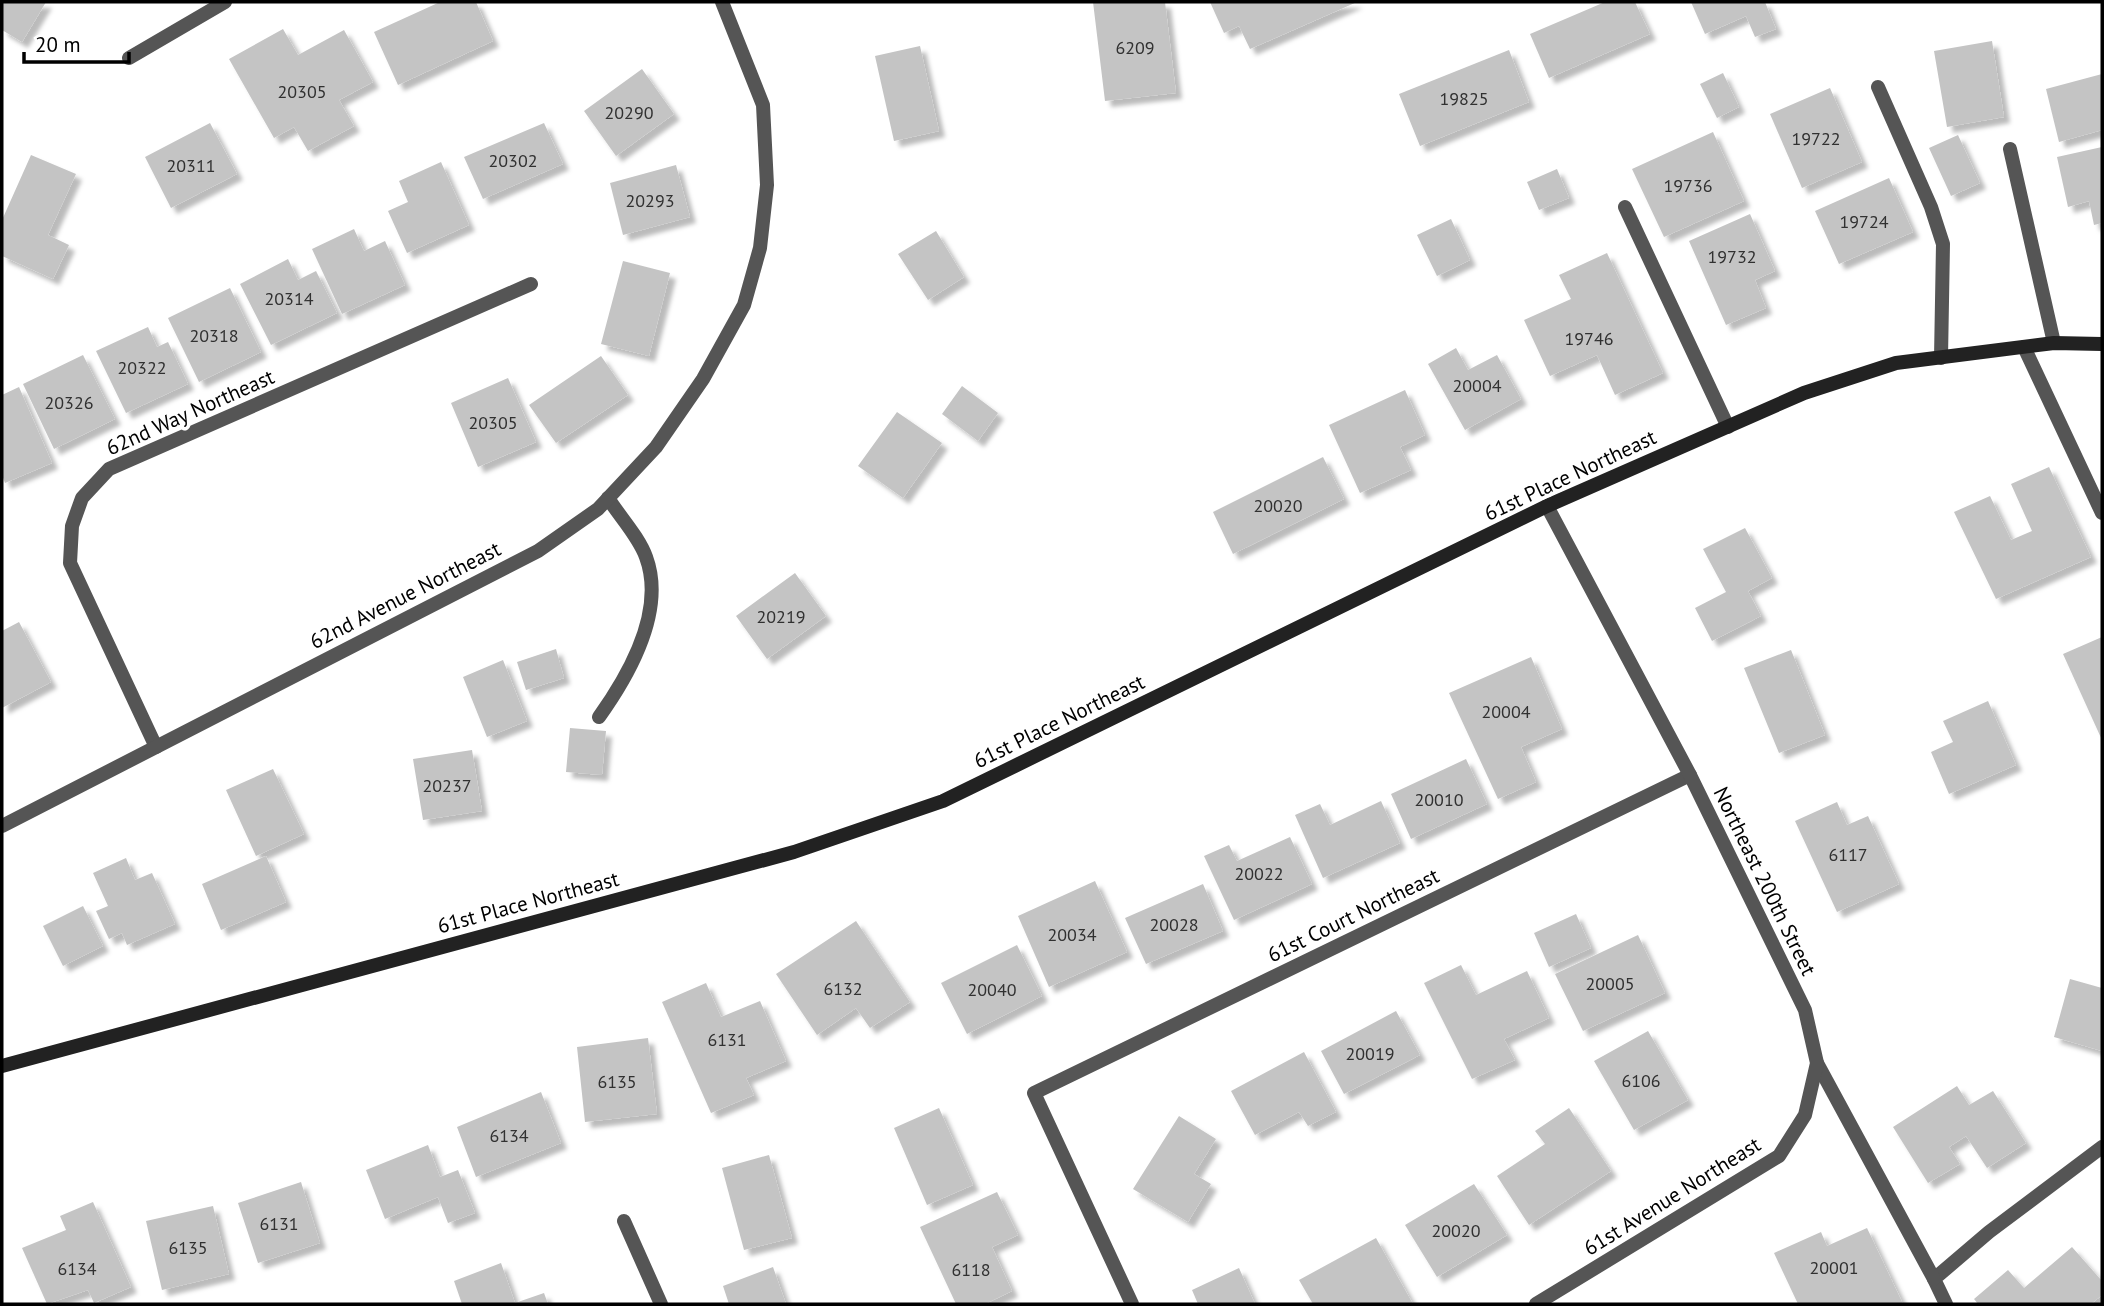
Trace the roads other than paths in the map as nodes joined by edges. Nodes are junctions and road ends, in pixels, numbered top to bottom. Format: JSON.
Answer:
{"nodes":[{"id":1,"x":225,"y":2,"type":"edge"},
{"id":2,"x":722,"y":2,"type":"edge"},
{"id":3,"x":129,"y":58,"type":"dead end"},
{"id":4,"x":1878,"y":86,"type":"dead end"},
{"id":5,"x":2010,"y":149,"type":"dead end"},
{"id":6,"x":1625,"y":207,"type":"dead end"},
{"id":7,"x":531,"y":284,"type":"dead end"},
{"id":8,"x":2054,"y":343,"type":"junction"},
{"id":9,"x":2102,"y":344,"type":"edge"},
{"id":10,"x":2024,"y":347,"type":"junction"},
{"id":11,"x":1941,"y":358,"type":"junction"},
{"id":12,"x":1728,"y":426,"type":"junction"},
{"id":13,"x":608,"y":498,"type":"junction"},
{"id":14,"x":1547,"y":506,"type":"junction"},
{"id":15,"x":2102,"y":513,"type":"edge"},
{"id":16,"x":599,"y":717,"type":"dead end"},
{"id":17,"x":156,"y":747,"type":"junction"},
{"id":18,"x":1689,"y":775,"type":"junction"},
{"id":19,"x":2,"y":826,"type":"edge"},
{"id":20,"x":1817,"y":1063,"type":"junction"},
{"id":21,"x":2,"y":1066,"type":"edge"},
{"id":22,"x":2102,"y":1147,"type":"edge"},
{"id":23,"x":624,"y":1221,"type":"dead end"},
{"id":24,"x":1934,"y":1279,"type":"junction"},
{"id":25,"x":660,"y":1304,"type":"edge"},
{"id":26,"x":1132,"y":1304,"type":"edge"},
{"id":27,"x":1536,"y":1304,"type":"edge"},
{"id":28,"x":1946,"y":1304,"type":"edge"}],
"edges":[{"from":1,"to":3,"type":"street"},
{"from":2,"to":13,"type":"street","name":"62nd Avenue Northeast"},
{"from":4,"to":11,"type":"street"},
{"from":5,"to":8,"type":"street"},
{"from":6,"to":12,"type":"street"},
{"from":7,"to":17,"type":"street","name":"62nd Way Northeast"},
{"from":8,"to":9,"type":"main road","name":"61st Place Northeast"},
{"from":8,"to":10,"type":"main road","name":"61st Place Northeast"},
{"from":10,"to":11,"type":"main road","name":"61st Place Northeast"},
{"from":10,"to":15,"type":"street"},
{"from":11,"to":12,"type":"main road","name":"61st Place Northeast"},
{"from":12,"to":14,"type":"main road","name":"61st Place Northeast"},
{"from":13,"to":16,"type":"street"},
{"from":13,"to":17,"type":"street","name":"62nd Avenue Northeast"},
{"from":14,"to":18,"type":"street","name":"Northeast 200th Street"},
{"from":14,"to":21,"type":"main road","name":"61st Place Northeast"},
{"from":17,"to":19,"type":"street","name":"62nd Avenue Northeast"},
{"from":18,"to":20,"type":"street","name":"Northeast 200th Street"},
{"from":18,"to":26,"type":"street","name":"61st Court Northeast"},
{"from":20,"to":24,"type":"street","name":"Northeast 200th Street"},
{"from":20,"to":27,"type":"street","name":"61st Avenue Northeast"},
{"from":22,"to":24,"type":"street"},
{"from":23,"to":25,"type":"street"},
{"from":24,"to":28,"type":"street","name":"Northeast 200th Street"}]}
